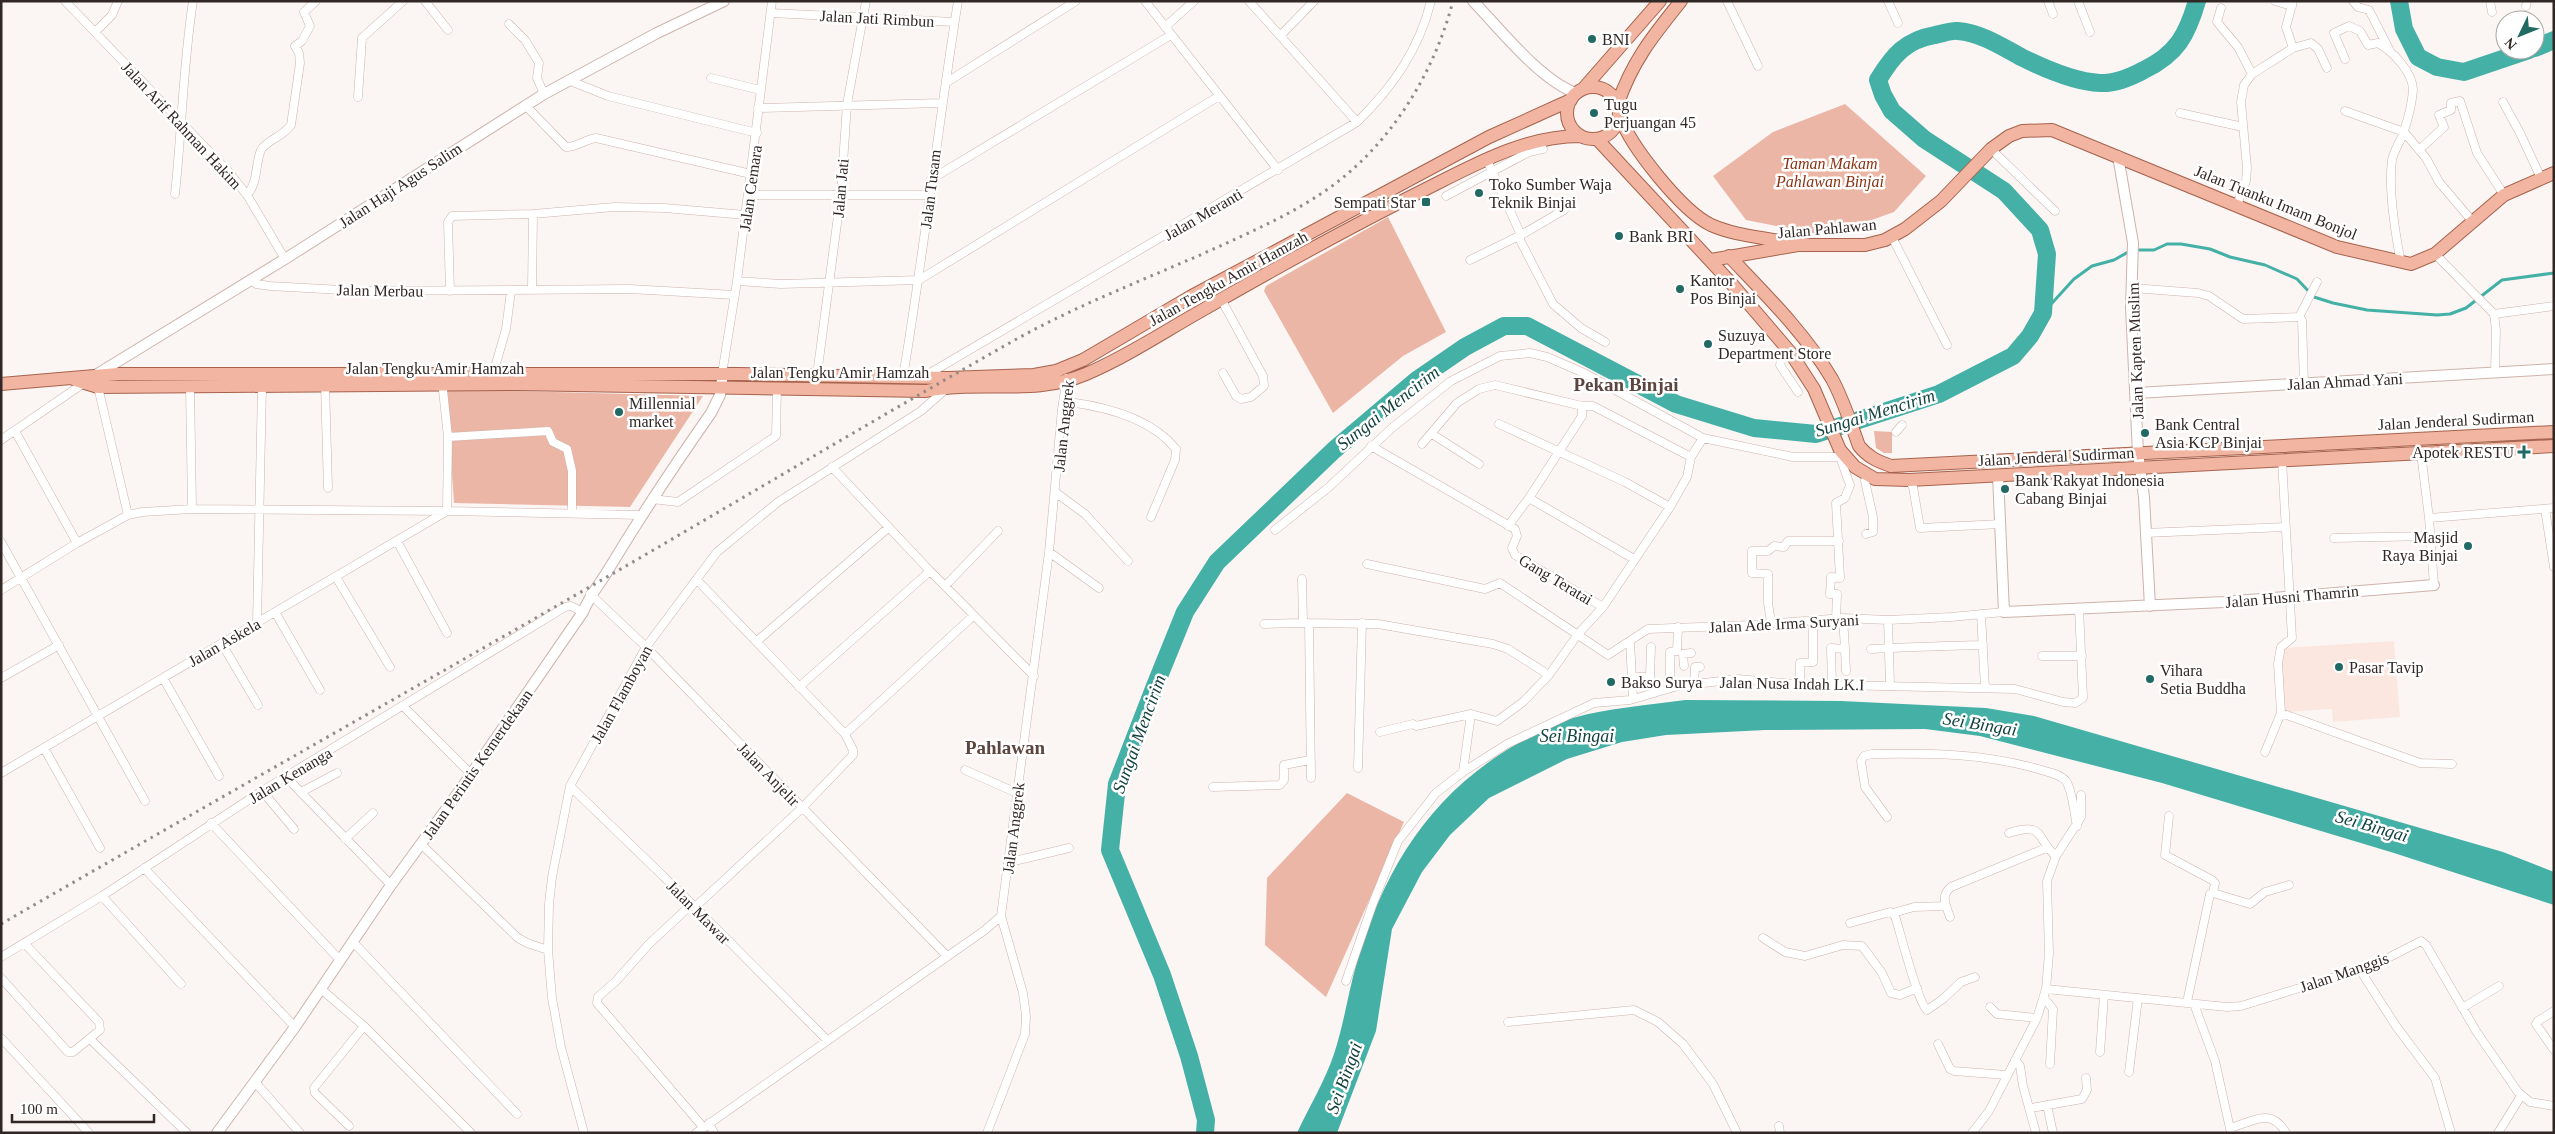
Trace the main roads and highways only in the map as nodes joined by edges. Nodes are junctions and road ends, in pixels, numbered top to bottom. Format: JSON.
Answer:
{"nodes":[{"id":1,"x":1660,"y":1,"type":"edge"},
{"id":2,"x":1682,"y":1,"type":"edge"},
{"id":3,"x":1576,"y":94,"type":"junction"},
{"id":4,"x":1618,"y":102,"type":"junction"},
{"id":5,"x":1620,"y":116,"type":"junction"},
{"id":6,"x":1580,"y":136,"type":"junction"},
{"id":7,"x":1597,"y":139,"type":"junction"},
{"id":8,"x":1438,"y":164,"type":"junction"},
{"id":9,"x":1978,"y":164,"type":"joint"},
{"id":10,"x":2554,"y":173,"type":"edge"},
{"id":11,"x":1447,"y":178,"type":"junction"},
{"id":12,"x":1677,"y":195,"type":"junction"},
{"id":13,"x":1664,"y":209,"type":"junction"},
{"id":14,"x":1798,"y":245,"type":"junction"},
{"id":15,"x":1730,"y":256,"type":"junction"},
{"id":16,"x":1711,"y":260,"type":"junction"},
{"id":17,"x":1773,"y":303,"type":"junction"},
{"id":18,"x":1760,"y":315,"type":"junction"},
{"id":19,"x":442,"y":378,"type":"junction"},
{"id":20,"x":70,"y":379,"type":"junction"},
{"id":21,"x":97,"y":381,"type":"junction"},
{"id":22,"x":1,"y":384,"type":"edge"},
{"id":23,"x":1835,"y":385,"type":"junction"},
{"id":24,"x":1815,"y":392,"type":"junction"},
{"id":25,"x":2554,"y":432,"type":"edge"},
{"id":26,"x":2392,"y":440,"type":"junction"},
{"id":27,"x":2554,"y":446,"type":"edge"},
{"id":28,"x":2247,"y":447,"type":"junction"},
{"id":29,"x":2392,"y":454,"type":"junction"},
{"id":30,"x":2092,"y":456,"type":"junction"},
{"id":31,"x":2249,"y":462,"type":"junction"},
{"id":32,"x":1949,"y":463,"type":"junction"},
{"id":33,"x":2093,"y":470,"type":"junction"},
{"id":34,"x":1949,"y":478,"type":"junction"}],
"edges":[{"from":1,"to":3,"type":"main road"},
{"from":2,"to":4,"type":"main road"},
{"from":3,"to":4,"type":"main road"},
{"from":3,"to":6,"type":"main road"},
{"from":3,"to":8,"type":"main road","name":"Jalan Tengku Amir Hamzah"},
{"from":4,"to":5,"type":"main road"},
{"from":5,"to":7,"type":"main road"},
{"from":5,"to":12,"type":"main road"},
{"from":6,"to":7,"type":"main road"},
{"from":6,"to":11,"type":"main road","name":"Jalan Tengku Amir Hamzah"},
{"from":7,"to":13,"type":"main road","name":"Jalan Jenderal Sudirman"},
{"from":8,"to":11,"type":"main road"},
{"from":8,"to":19,"type":"main road","name":"Jalan Tengku Amir Hamzah"},
{"from":9,"to":10,"type":"main road","name":"Jalan Tuanku Imam Bonjol"},
{"from":9,"to":14,"type":"main road","name":"Jalan Pahlawan"},
{"from":11,"to":19,"type":"main road","name":"Jalan Tengku Amir Hamzah"},
{"from":12,"to":13,"type":"main road"},
{"from":12,"to":14,"type":"main road"},
{"from":13,"to":16,"type":"main road","name":"Jalan Jenderal Sudirman"},
{"from":14,"to":15,"type":"main road","name":"Jalan Pahlawan"},
{"from":15,"to":16,"type":"main road","name":"Jalan Pahlawan"},
{"from":15,"to":17,"type":"main road","name":"Jalan Jenderal Sudirman"},
{"from":16,"to":18,"type":"main road","name":"Jalan Jenderal Sudirman"},
{"from":17,"to":18,"type":"main road"},
{"from":17,"to":23,"type":"main road","name":"Jalan Jenderal Sudirman"},
{"from":18,"to":24,"type":"main road","name":"Jalan Jenderal Sudirman"},
{"from":19,"to":21,"type":"main road","name":"Jalan Tengku Amir Hamzah"},
{"from":19,"to":21,"type":"main road","name":"Jalan Tengku Amir Hamzah"},
{"from":20,"to":21,"type":"main road","name":"Jalan Tengku Amir Hamzah"},
{"from":20,"to":21,"type":"main road","name":"Jalan Tengku Amir Hamzah"},
{"from":20,"to":22,"type":"main road","name":"Jalan Tengku Amir Hamzah"},
{"from":23,"to":24,"type":"main road"},
{"from":23,"to":32,"type":"main road","name":"Jalan Jenderal Sudirman"},
{"from":24,"to":34,"type":"main road","name":"Jalan Jenderal Sudirman"},
{"from":25,"to":26,"type":"main road","name":"Jalan Jenderal Sudirman"},
{"from":26,"to":28,"type":"main road","name":"Jalan Jenderal Sudirman"},
{"from":26,"to":29,"type":"main road"},
{"from":27,"to":29,"type":"main road","name":"Jalan Jenderal Sudirman"},
{"from":28,"to":30,"type":"main road","name":"Jalan Jenderal Sudirman"},
{"from":28,"to":31,"type":"main road"},
{"from":29,"to":31,"type":"main road","name":"Jalan Jenderal Sudirman"},
{"from":30,"to":32,"type":"main road","name":"Jalan Jenderal Sudirman"},
{"from":30,"to":33,"type":"main road"},
{"from":31,"to":33,"type":"main road","name":"Jalan Jenderal Sudirman"},
{"from":32,"to":34,"type":"main road"},
{"from":33,"to":34,"type":"main road","name":"Jalan Jenderal Sudirman"}]}
